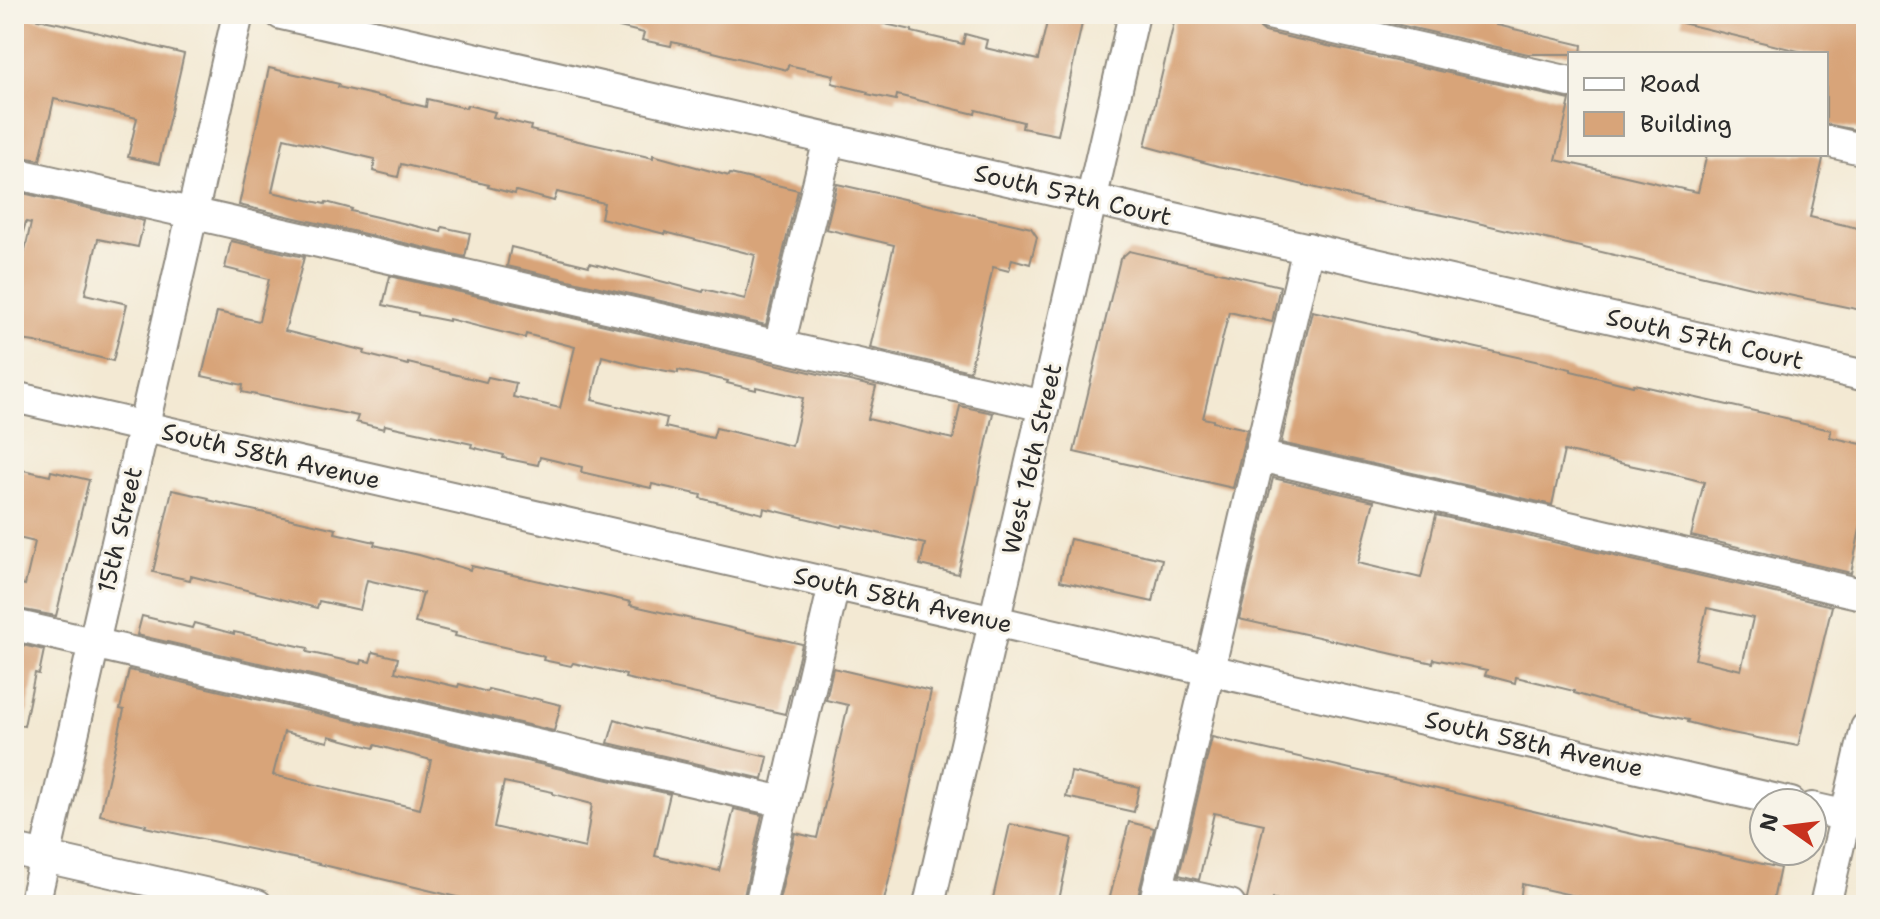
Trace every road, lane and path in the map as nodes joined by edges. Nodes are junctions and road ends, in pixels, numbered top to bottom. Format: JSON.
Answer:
{"nodes":[{"id":1,"x":238,"y":14,"type":"edge"},
{"id":2,"x":281,"y":14,"type":"edge"},
{"id":3,"x":1134,"y":14,"type":"edge"},
{"id":4,"x":1269,"y":14,"type":"edge"},
{"id":5,"x":1568,"y":82,"type":"edge"},
{"id":6,"x":829,"y":139,"type":"junction"},
{"id":7,"x":1828,"y":141,"type":"edge"},
{"id":8,"x":1866,"y":150,"type":"edge"},
{"id":9,"x":14,"y":173,"type":"edge"},
{"id":10,"x":1091,"y":199,"type":"junction"},
{"id":11,"x":193,"y":213,"type":"junction"},
{"id":12,"x":1308,"y":248,"type":"junction"},
{"id":13,"x":779,"y":346,"type":"junction"},
{"id":14,"x":1866,"y":376,"type":"edge"},
{"id":15,"x":14,"y":397,"type":"edge"},
{"id":16,"x":1044,"y":406,"type":"junction"},
{"id":17,"x":144,"y":427,"type":"junction"},
{"id":18,"x":1259,"y":456,"type":"junction"},
{"id":19,"x":834,"y":585,"type":"junction"},
{"id":20,"x":1866,"y":595,"type":"edge"},
{"id":21,"x":994,"y":621,"type":"junction"},
{"id":22,"x":14,"y":625,"type":"edge"},
{"id":23,"x":94,"y":644,"type":"junction"},
{"id":24,"x":1209,"y":670,"type":"junction"},
{"id":25,"x":1866,"y":728,"type":"edge"},
{"id":26,"x":1748,"y":793,"type":"edge"},
{"id":27,"x":784,"y":802,"type":"junction"},
{"id":28,"x":1828,"y":812,"type":"edge"},
{"id":29,"x":1856,"y":818,"type":"edge"},
{"id":30,"x":14,"y":850,"type":"edge"},
{"id":31,"x":45,"y":857,"type":"junction"},
{"id":32,"x":1156,"y":897,"type":"edge"},
{"id":33,"x":34,"y":905,"type":"edge"},
{"id":34,"x":257,"y":905,"type":"edge"},
{"id":35,"x":760,"y":905,"type":"edge"},
{"id":36,"x":929,"y":905,"type":"edge"},
{"id":37,"x":1230,"y":905,"type":"edge"},
{"id":38,"x":1825,"y":905,"type":"edge"}],
"edges":[{"from":1,"to":11,"type":"street","name":"15th Street"},
{"from":2,"to":6,"type":"street","name":"South 57th Court"},
{"from":3,"to":10,"type":"street","name":"West 16th Street"},
{"from":4,"to":5,"type":"street"},
{"from":6,"to":10,"type":"street","name":"South 57th Court"},
{"from":6,"to":13,"type":"street"},
{"from":7,"to":8,"type":"street"},
{"from":9,"to":11,"type":"street"},
{"from":10,"to":12,"type":"street","name":"South 57th Court"},
{"from":10,"to":16,"type":"street","name":"West 16th Street"},
{"from":11,"to":13,"type":"street"},
{"from":11,"to":17,"type":"street","name":"15th Street"},
{"from":12,"to":14,"type":"street","name":"South 57th Court"},
{"from":12,"to":18,"type":"street"},
{"from":13,"to":16,"type":"street"},
{"from":15,"to":17,"type":"street","name":"South 58th Avenue"},
{"from":16,"to":21,"type":"street","name":"West 16th Street"},
{"from":17,"to":19,"type":"street","name":"South 58th Avenue"},
{"from":17,"to":23,"type":"street","name":"15th Street"},
{"from":18,"to":20,"type":"street"},
{"from":18,"to":24,"type":"street"},
{"from":19,"to":21,"type":"street","name":"South 58th Avenue"},
{"from":19,"to":27,"type":"street"},
{"from":21,"to":24,"type":"street","name":"South 58th Avenue"},
{"from":21,"to":36,"type":"street","name":"West 16th Street"},
{"from":22,"to":23,"type":"street"},
{"from":23,"to":27,"type":"street"},
{"from":23,"to":31,"type":"street","name":"15th Street"},
{"from":24,"to":26,"type":"street","name":"South 58th Avenue"},
{"from":24,"to":32,"type":"street"},
{"from":25,"to":29,"type":"street"},
{"from":27,"to":35,"type":"street"},
{"from":28,"to":29,"type":"street"},
{"from":29,"to":38,"type":"street"},
{"from":30,"to":31,"type":"street"},
{"from":31,"to":33,"type":"street","name":"15th Street"},
{"from":31,"to":34,"type":"street"},
{"from":32,"to":37,"type":"street"}]}
